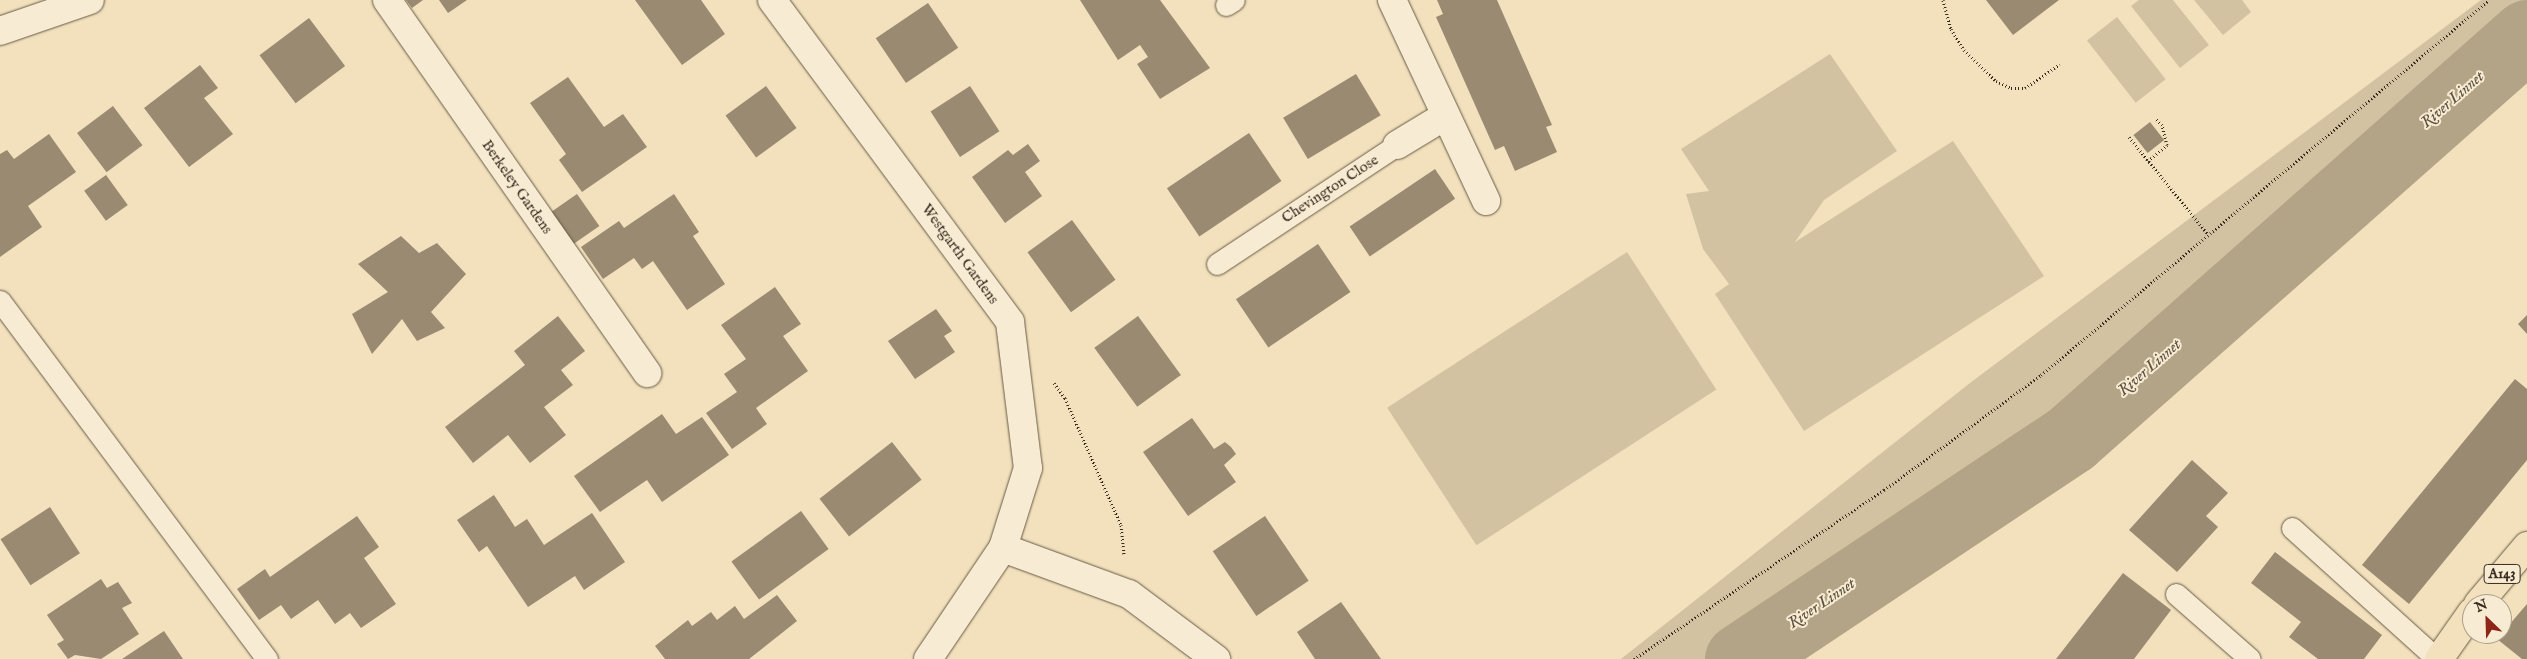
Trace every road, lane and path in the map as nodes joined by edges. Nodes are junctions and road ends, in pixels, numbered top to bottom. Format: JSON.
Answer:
{"nodes":[{"id":1,"x":90,"y":0,"type":"edge"},
{"id":2,"x":387,"y":0,"type":"edge"},
{"id":3,"x":772,"y":0,"type":"edge"},
{"id":4,"x":1392,"y":0,"type":"edge"},
{"id":5,"x":1943,"y":0,"type":"edge"},
{"id":6,"x":2489,"y":0,"type":"edge"},
{"id":7,"x":0,"y":31,"type":"edge"},
{"id":8,"x":2060,"y":64,"type":"dead end"},
{"id":9,"x":1445,"y":116,"type":"junction"},
{"id":10,"x":2155,"y":118,"type":"dead end"},
{"id":11,"x":2128,"y":137,"type":"dead end"},
{"id":12,"x":1397,"y":145,"type":"joint"},
{"id":13,"x":2148,"y":161,"type":"junction"},
{"id":14,"x":1486,"y":201,"type":"dead end"},
{"id":15,"x":2207,"y":233,"type":"junction"},
{"id":16,"x":1217,"y":264,"type":"dead end"},
{"id":17,"x":0,"y":301,"type":"edge"},
{"id":18,"x":647,"y":373,"type":"dead end"},
{"id":19,"x":1049,"y":375,"type":"dead end"},
{"id":20,"x":2292,"y":528,"type":"dead end"},
{"id":21,"x":2527,"y":546,"type":"edge"},
{"id":22,"x":1003,"y":548,"type":"junction"},
{"id":23,"x":1129,"y":594,"type":"junction"},
{"id":24,"x":2176,"y":594,"type":"dead end"},
{"id":25,"x":2486,"y":594,"type":"edge"},
{"id":26,"x":2462,"y":626,"type":"edge"},
{"id":27,"x":267,"y":659,"type":"edge"},
{"id":28,"x":928,"y":659,"type":"edge"},
{"id":29,"x":1216,"y":659,"type":"edge"},
{"id":30,"x":1634,"y":659,"type":"edge"},
{"id":31,"x":2250,"y":659,"type":"edge"},
{"id":32,"x":2438,"y":659,"type":"edge"}],
"edges":[{"from":1,"to":7,"type":"street"},
{"from":2,"to":18,"type":"street","name":"Berkeley Gardens"},
{"from":3,"to":22,"type":"street","name":"Westgarth Gardens"},
{"from":4,"to":9,"type":"street"},
{"from":5,"to":8,"type":"path"},
{"from":6,"to":15,"type":"path"},
{"from":9,"to":12,"type":"street","name":"Chevington Close"},
{"from":9,"to":14,"type":"street"},
{"from":10,"to":13,"type":"path"},
{"from":11,"to":13,"type":"path"},
{"from":12,"to":16,"type":"lane","name":"Chevington Close"},
{"from":13,"to":15,"type":"path"},
{"from":15,"to":30,"type":"path"},
{"from":17,"to":27,"type":"lane"},
{"from":19,"to":23,"type":"path"},
{"from":20,"to":32,"type":"lane"},
{"from":21,"to":25,"type":"main road","number":"A143"},
{"from":22,"to":23,"type":"street"},
{"from":22,"to":28,"type":"street","name":"Westgarth Gardens"},
{"from":23,"to":29,"type":"street"},
{"from":24,"to":31,"type":"lane"},
{"from":26,"to":32,"type":"main road"}]}
